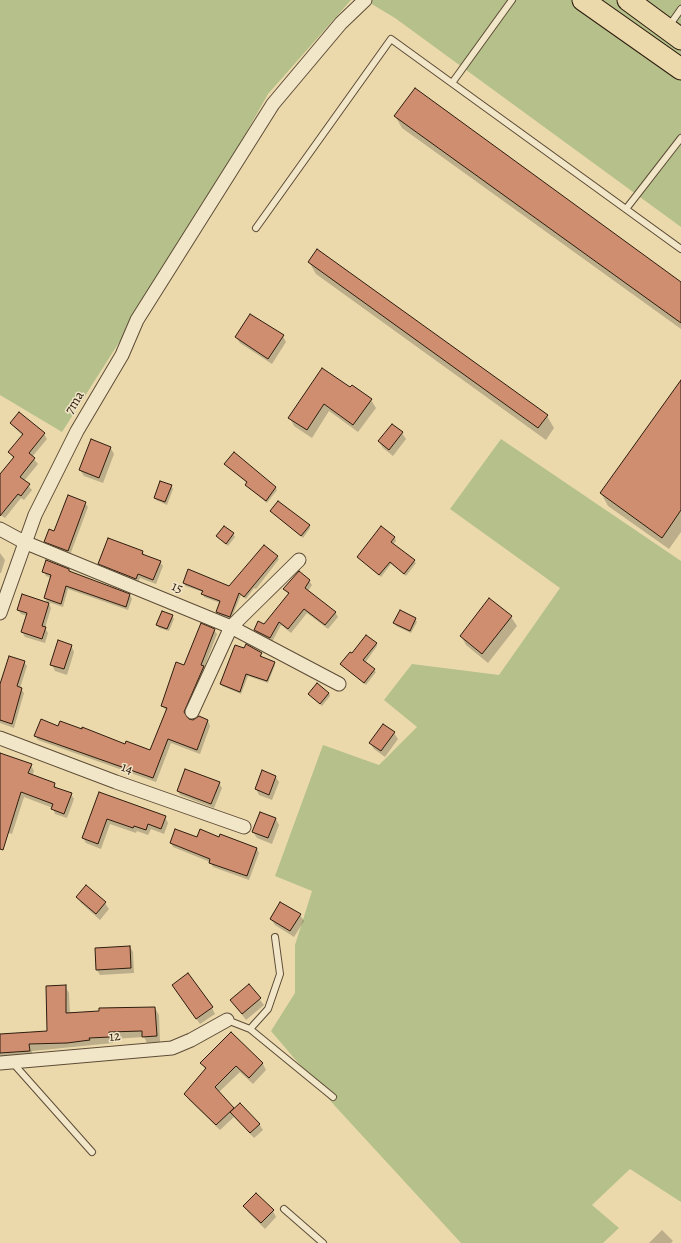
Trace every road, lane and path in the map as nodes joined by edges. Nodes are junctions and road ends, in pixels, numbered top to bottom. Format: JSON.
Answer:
{"nodes":[{"id":1,"x":365,"y":0,"type":"edge"},
{"id":2,"x":512,"y":0,"type":"edge"},
{"id":3,"x":583,"y":0,"type":"edge"},
{"id":4,"x":628,"y":0,"type":"edge"},
{"id":5,"x":681,"y":9,"type":"edge"},
{"id":6,"x":674,"y":34,"type":"edge"},
{"id":7,"x":681,"y":69,"type":"edge"},
{"id":8,"x":452,"y":84,"type":"junction"},
{"id":9,"x":681,"y":138,"type":"edge"},
{"id":10,"x":626,"y":209,"type":"junction"},
{"id":11,"x":256,"y":228,"type":"dead end"},
{"id":12,"x":681,"y":249,"type":"edge"},
{"id":13,"x":0,"y":529,"type":"edge"},
{"id":14,"x":24,"y":542,"type":"junction"},
{"id":15,"x":299,"y":560,"type":"dead end"},
{"id":16,"x":0,"y":613,"type":"edge"},
{"id":17,"x":231,"y":627,"type":"junction"},
{"id":18,"x":339,"y":684,"type":"dead end"},
{"id":19,"x":192,"y":712,"type":"dead end"},
{"id":20,"x":0,"y":738,"type":"edge"},
{"id":21,"x":244,"y":827,"type":"dead end"},
{"id":22,"x":275,"y":937,"type":"dead end"},
{"id":23,"x":227,"y":1020,"type":"joint"},
{"id":24,"x":250,"y":1028,"type":"junction"},
{"id":25,"x":6,"y":1062,"type":"edge"},
{"id":26,"x":333,"y":1097,"type":"dead end"},
{"id":27,"x":92,"y":1152,"type":"dead end"},
{"id":28,"x":284,"y":1209,"type":"dead end"},
{"id":29,"x":322,"y":1243,"type":"edge"}],
"edges":[{"from":1,"to":14,"type":"street","name":"7ma"},
{"from":2,"to":8,"type":"lane"},
{"from":3,"to":7,"type":"highway"},
{"from":4,"to":6,"type":"highway"},
{"from":5,"to":6,"type":"lane"},
{"from":8,"to":10,"type":"lane"},
{"from":8,"to":11,"type":"lane"},
{"from":9,"to":10,"type":"lane"},
{"from":10,"to":12,"type":"lane"},
{"from":13,"to":14,"type":"street","name":"15"},
{"from":14,"to":16,"type":"street","name":"7ma"},
{"from":14,"to":17,"type":"street","name":"15"},
{"from":15,"to":17,"type":"street"},
{"from":17,"to":18,"type":"street","name":"15"},
{"from":17,"to":19,"type":"street"},
{"from":20,"to":21,"type":"street","name":"14"},
{"from":22,"to":24,"type":"lane"},
{"from":23,"to":24,"type":"lane"},
{"from":23,"to":25,"type":"street","name":"12"},
{"from":24,"to":26,"type":"lane"},
{"from":25,"to":27,"type":"lane"},
{"from":28,"to":29,"type":"lane"}]}
